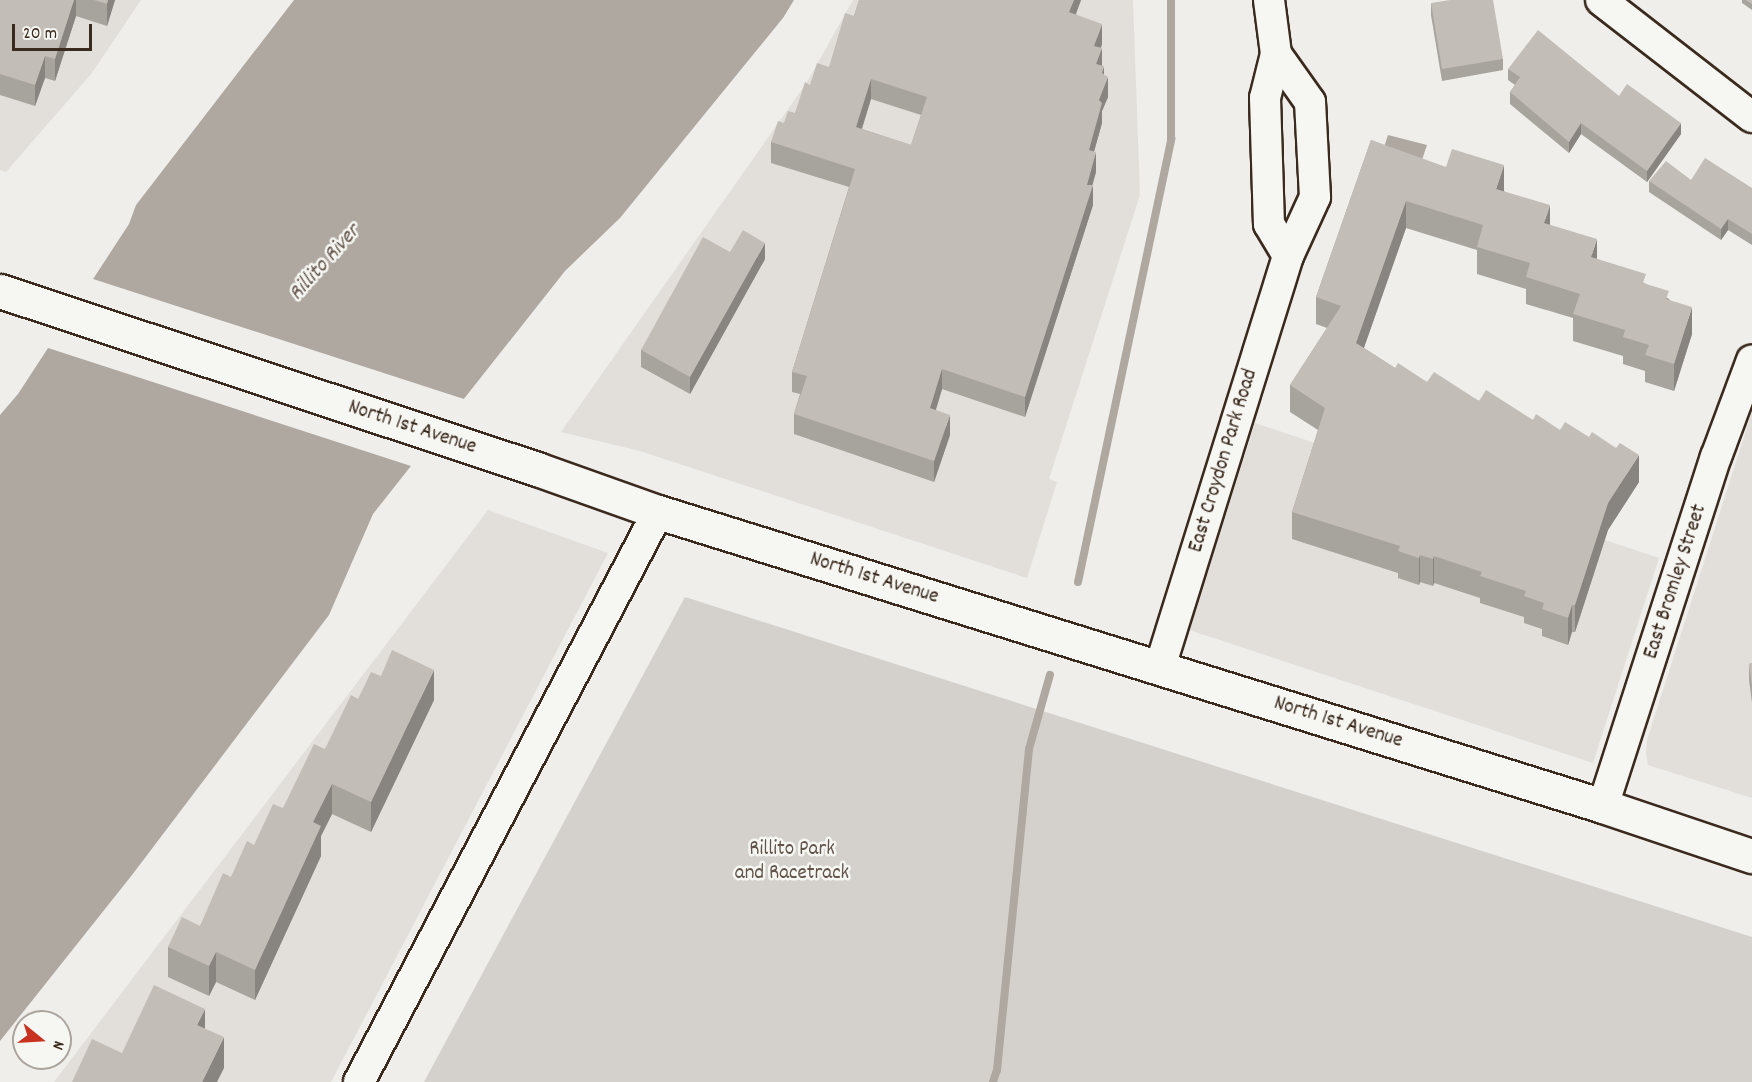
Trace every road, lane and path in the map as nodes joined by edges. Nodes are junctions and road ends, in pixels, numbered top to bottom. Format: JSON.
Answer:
{"nodes":[{"id":1,"x":1269,"y":0,"type":"edge"},
{"id":2,"x":1601,"y":0,"type":"edge"},
{"id":3,"x":1276,"y":54,"type":"junction"},
{"id":4,"x":1752,"y":117,"type":"edge"},
{"id":5,"x":1288,"y":256,"type":"junction"},
{"id":6,"x":0,"y":291,"type":"edge"},
{"id":7,"x":1752,"y":360,"type":"edge"},
{"id":8,"x":658,"y":512,"type":"junction"},
{"id":9,"x":1160,"y":667,"type":"junction"},
{"id":10,"x":1603,"y":806,"type":"junction"},
{"id":11,"x":1752,"y":856,"type":"edge"},
{"id":12,"x":359,"y":1082,"type":"edge"}],
"edges":[{"from":1,"to":3,"type":"street","name":"East Croydon Park Road"},
{"from":2,"to":4,"type":"street"},
{"from":3,"to":5,"type":"street","name":"East Croydon Park Road"},
{"from":3,"to":5,"type":"street","name":"East Croydon Park Road"},
{"from":5,"to":9,"type":"street","name":"East Croydon Park Road"},
{"from":6,"to":8,"type":"main road","name":"North 1st Avenue"},
{"from":7,"to":10,"type":"street","name":"East Bromley Street"},
{"from":8,"to":9,"type":"main road","name":"North 1st Avenue"},
{"from":8,"to":12,"type":"street"},
{"from":9,"to":10,"type":"main road","name":"North 1st Avenue"},
{"from":10,"to":11,"type":"main road","name":"North 1st Avenue"}]}
